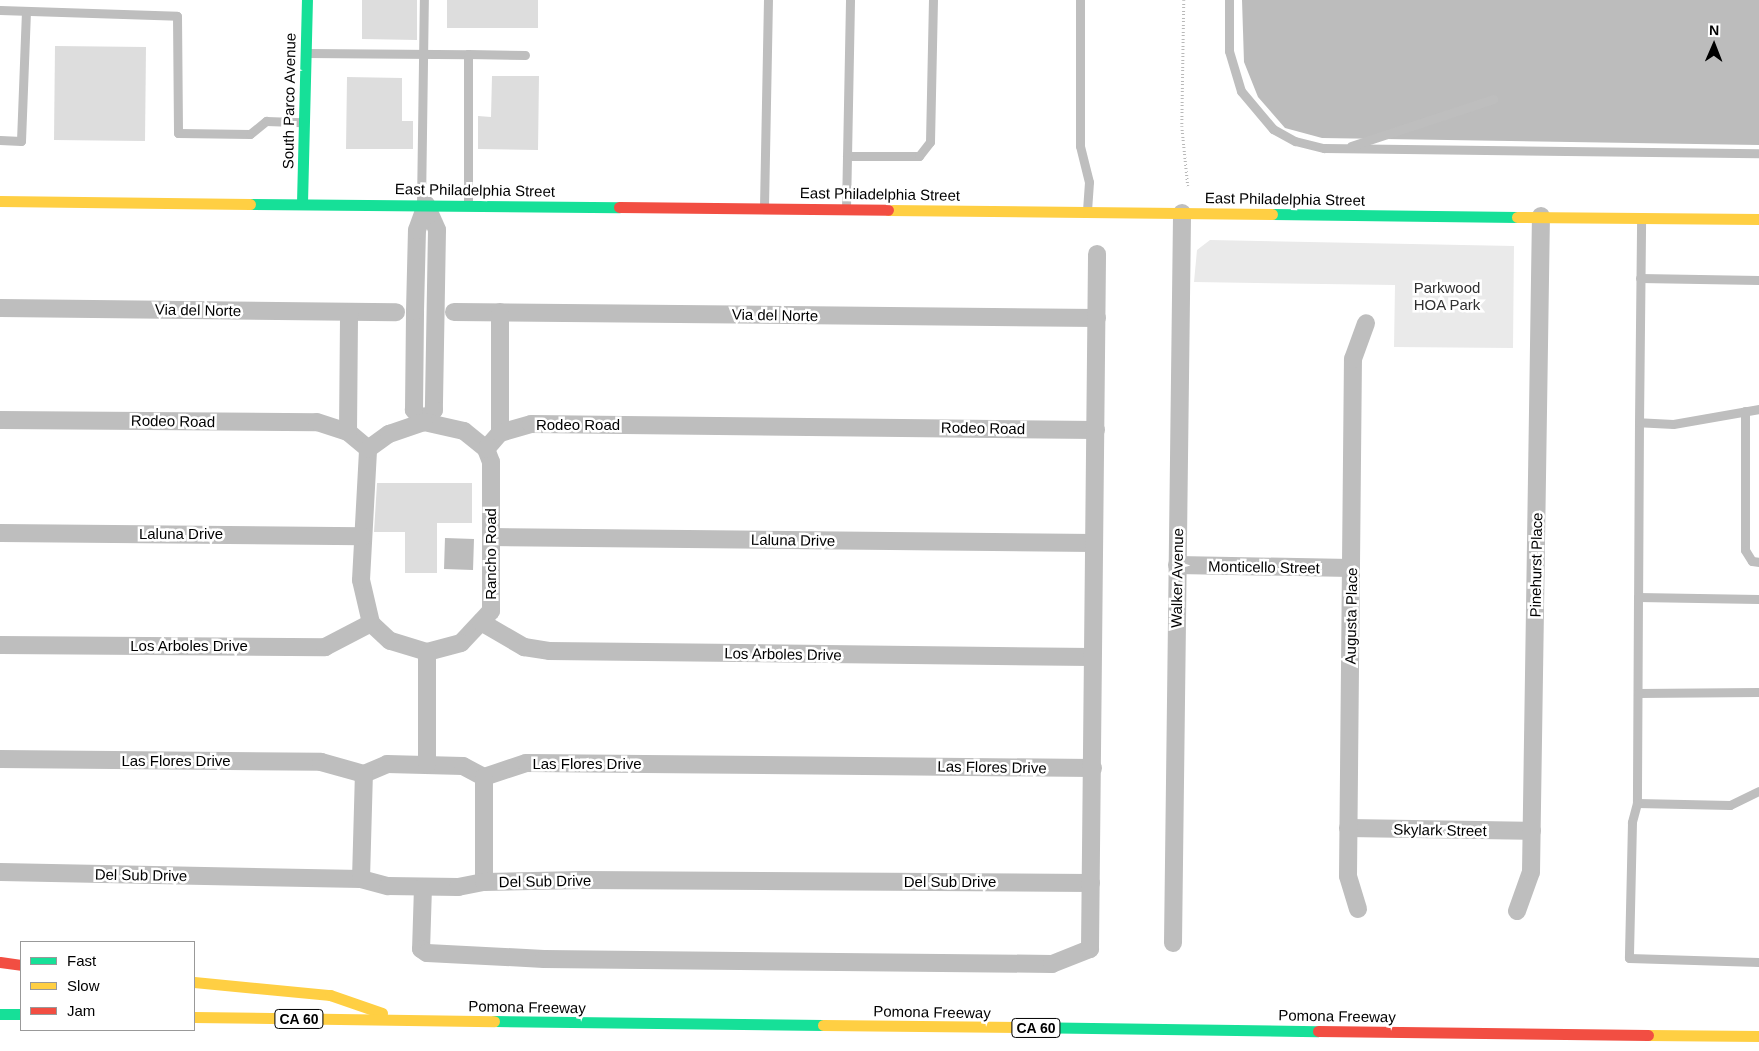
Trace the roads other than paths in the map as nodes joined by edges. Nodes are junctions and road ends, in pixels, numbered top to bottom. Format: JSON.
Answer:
{"nodes":[{"id":1,"x":307,"y":0,"type":"edge"},
{"id":2,"x":424,"y":0,"type":"edge"},
{"id":3,"x":768,"y":0,"type":"edge"},
{"id":4,"x":850,"y":0,"type":"edge"},
{"id":5,"x":933,"y":0,"type":"edge"},
{"id":6,"x":1080,"y":0,"type":"edge"},
{"id":7,"x":1229,"y":0,"type":"edge"},
{"id":8,"x":0,"y":10,"type":"edge"},
{"id":9,"x":26,"y":11,"type":"junction"},
{"id":10,"x":305,"y":53,"type":"junction"},
{"id":11,"x":422,"y":54,"type":"junction"},
{"id":12,"x":468,"y":54,"type":"junction"},
{"id":13,"x":525,"y":55,"type":"dead end"},
{"id":14,"x":1493,"y":99,"type":"dead end"},
{"id":15,"x":304,"y":122,"type":"junction"},
{"id":16,"x":0,"y":140,"type":"edge"},
{"id":17,"x":1344,"y":148,"type":"junction"},
{"id":18,"x":1759,"y":153,"type":"edge"},
{"id":19,"x":847,"y":156,"type":"junction"},
{"id":20,"x":0,"y":201,"type":"edge"},
{"id":21,"x":302,"y":203,"type":"junction"},
{"id":22,"x":424,"y":205,"type":"junction"},
{"id":23,"x":468,"y":205,"type":"junction"},
{"id":24,"x":764,"y":208,"type":"junction"},
{"id":25,"x":846,"y":209,"type":"junction"},
{"id":26,"x":1087,"y":212,"type":"junction"},
{"id":27,"x":1182,"y":213,"type":"junction"},
{"id":28,"x":1540,"y":216,"type":"junction"},
{"id":29,"x":1641,"y":217,"type":"junction"},
{"id":30,"x":1759,"y":219,"type":"edge"},
{"id":31,"x":1097,"y":254,"type":"dead end"},
{"id":32,"x":1640,"y":278,"type":"junction"},
{"id":33,"x":1759,"y":280,"type":"edge"},
{"id":34,"x":0,"y":308,"type":"edge"},
{"id":35,"x":350,"y":312,"type":"junction"},
{"id":36,"x":396,"y":312,"type":"dead end"},
{"id":37,"x":454,"y":312,"type":"dead end"},
{"id":38,"x":500,"y":312,"type":"junction"},
{"id":39,"x":1097,"y":318,"type":"junction"},
{"id":40,"x":1366,"y":323,"type":"dead end"},
{"id":41,"x":1759,"y":409,"type":"edge"},
{"id":42,"x":1745,"y":411,"type":"junction"},
{"id":43,"x":0,"y":420,"type":"edge"},
{"id":44,"x":424,"y":422,"type":"junction"},
{"id":45,"x":1639,"y":422,"type":"junction"},
{"id":46,"x":1096,"y":430,"type":"junction"},
{"id":47,"x":348,"y":432,"type":"junction"},
{"id":48,"x":500,"y":433,"type":"junction"},
{"id":49,"x":368,"y":449,"type":"junction"},
{"id":50,"x":486,"y":449,"type":"junction"},
{"id":51,"x":0,"y":532,"type":"edge"},
{"id":52,"x":363,"y":536,"type":"junction"},
{"id":53,"x":491,"y":537,"type":"junction"},
{"id":54,"x":1094,"y":543,"type":"junction"},
{"id":55,"x":1759,"y":562,"type":"edge"},
{"id":56,"x":1177,"y":565,"type":"junction"},
{"id":57,"x":1351,"y":568,"type":"junction"},
{"id":58,"x":1638,"y":597,"type":"junction"},
{"id":59,"x":1759,"y":599,"type":"edge"},
{"id":60,"x":371,"y":622,"type":"junction"},
{"id":61,"x":481,"y":622,"type":"junction"},
{"id":62,"x":0,"y":645,"type":"edge"},
{"id":63,"x":427,"y":652,"type":"junction"},
{"id":64,"x":1092,"y":657,"type":"junction"},
{"id":65,"x":1638,"y":692,"type":"junction"},
{"id":66,"x":1759,"y":692,"type":"edge"},
{"id":67,"x":0,"y":759,"type":"edge"},
{"id":68,"x":427,"y":765,"type":"junction"},
{"id":69,"x":1092,"y":768,"type":"junction"},
{"id":70,"x":364,"y":774,"type":"junction"},
{"id":71,"x":484,"y":777,"type":"junction"},
{"id":72,"x":1759,"y":791,"type":"edge"},
{"id":73,"x":1637,"y":803,"type":"junction"},
{"id":74,"x":1348,"y":828,"type":"junction"},
{"id":75,"x":1532,"y":831,"type":"junction"},
{"id":76,"x":0,"y":872,"type":"edge"},
{"id":77,"x":361,"y":880,"type":"junction"},
{"id":78,"x":484,"y":882,"type":"junction"},
{"id":79,"x":1091,"y":882,"type":"junction"},
{"id":80,"x":423,"y":887,"type":"junction"},
{"id":81,"x":1358,"y":909,"type":"dead end"},
{"id":82,"x":1517,"y":911,"type":"dead end"},
{"id":83,"x":1173,"y":943,"type":"dead end"},
{"id":84,"x":0,"y":962,"type":"edge"},
{"id":85,"x":1759,"y":962,"type":"edge"},
{"id":86,"x":20,"y":965,"type":"edge"},
{"id":87,"x":195,"y":982,"type":"edge"},
{"id":88,"x":0,"y":1014,"type":"edge"},
{"id":89,"x":20,"y":1014,"type":"edge"},
{"id":90,"x":195,"y":1017,"type":"edge"},
{"id":91,"x":405,"y":1021,"type":"junction"},
{"id":92,"x":1759,"y":1031,"type":"edge"},
{"id":93,"x":1667,"y":1035,"type":"junction"},
{"id":94,"x":1759,"y":1036,"type":"edge"}],
"edges":[{"from":1,"to":10,"type":"main road","name":"South Parco Avenue"},
{"from":2,"to":11,"type":"lane"},
{"from":3,"to":24,"type":"lane"},
{"from":4,"to":19,"type":"lane"},
{"from":5,"to":19,"type":"lane"},
{"from":6,"to":26,"type":"lane"},
{"from":7,"to":17,"type":"lane"},
{"from":8,"to":9,"type":"lane"},
{"from":9,"to":15,"type":"lane"},
{"from":9,"to":16,"type":"lane"},
{"from":10,"to":11,"type":"lane"},
{"from":10,"to":15,"type":"main road","name":"South Parco Avenue"},
{"from":11,"to":12,"type":"lane"},
{"from":11,"to":22,"type":"lane"},
{"from":12,"to":13,"type":"lane"},
{"from":12,"to":23,"type":"lane"},
{"from":14,"to":17,"type":"lane"},
{"from":15,"to":21,"type":"main road","name":"South Parco Avenue"},
{"from":17,"to":18,"type":"lane"},
{"from":19,"to":25,"type":"lane"},
{"from":20,"to":21,"type":"main road","name":"East Philadelphia Street"},
{"from":21,"to":22,"type":"main road","name":"East Philadelphia Street"},
{"from":22,"to":23,"type":"main road","name":"East Philadelphia Street"},
{"from":22,"to":44,"type":"street"},
{"from":23,"to":24,"type":"main road","name":"East Philadelphia Street"},
{"from":24,"to":25,"type":"main road","name":"East Philadelphia Street"},
{"from":25,"to":26,"type":"main road","name":"East Philadelphia Street"},
{"from":26,"to":27,"type":"main road","name":"East Philadelphia Street"},
{"from":27,"to":28,"type":"main road","name":"East Philadelphia Street"},
{"from":27,"to":56,"type":"street","name":"Walker Avenue"},
{"from":28,"to":29,"type":"main road","name":"East Philadelphia Street"},
{"from":28,"to":75,"type":"street","name":"Pinehurst Place"},
{"from":29,"to":30,"type":"main road","name":"East Philadelphia Street"},
{"from":29,"to":32,"type":"lane"},
{"from":31,"to":39,"type":"street"},
{"from":32,"to":33,"type":"lane"},
{"from":32,"to":45,"type":"lane"},
{"from":34,"to":35,"type":"street","name":"Via del Norte"},
{"from":35,"to":36,"type":"street","name":"Via del Norte"},
{"from":35,"to":47,"type":"street"},
{"from":37,"to":38,"type":"street","name":"Via del Norte"},
{"from":38,"to":39,"type":"street","name":"Via del Norte"},
{"from":38,"to":48,"type":"street"},
{"from":39,"to":46,"type":"street"},
{"from":40,"to":57,"type":"street","name":"Augusta Place"},
{"from":41,"to":42,"type":"lane"},
{"from":42,"to":45,"type":"lane"},
{"from":42,"to":55,"type":"lane"},
{"from":43,"to":47,"type":"street","name":"Rodeo Road"},
{"from":44,"to":49,"type":"street"},
{"from":44,"to":50,"type":"street"},
{"from":45,"to":58,"type":"lane"},
{"from":46,"to":48,"type":"street","name":"Rodeo Road"},
{"from":46,"to":54,"type":"street"},
{"from":47,"to":49,"type":"street","name":"Rodeo Road"},
{"from":48,"to":50,"type":"street"},
{"from":49,"to":52,"type":"street"},
{"from":50,"to":53,"type":"street","name":"Rancho Road"},
{"from":51,"to":52,"type":"street","name":"Laluna Drive"},
{"from":52,"to":60,"type":"street"},
{"from":53,"to":54,"type":"street","name":"Laluna Drive"},
{"from":53,"to":61,"type":"street","name":"Rancho Road"},
{"from":54,"to":64,"type":"street"},
{"from":56,"to":57,"type":"street","name":"Monticello Street"},
{"from":56,"to":83,"type":"street","name":"Walker Avenue"},
{"from":57,"to":74,"type":"street","name":"Augusta Place"},
{"from":58,"to":59,"type":"lane"},
{"from":58,"to":65,"type":"lane"},
{"from":60,"to":62,"type":"street","name":"Los Arboles Drive"},
{"from":60,"to":63,"type":"street"},
{"from":61,"to":63,"type":"street","name":"Rancho Road"},
{"from":61,"to":64,"type":"street","name":"Los Arboles Drive"},
{"from":63,"to":68,"type":"street"},
{"from":64,"to":69,"type":"street"},
{"from":65,"to":66,"type":"lane"},
{"from":65,"to":73,"type":"lane"},
{"from":67,"to":70,"type":"street","name":"Las Flores Drive"},
{"from":68,"to":70,"type":"street"},
{"from":68,"to":71,"type":"street"},
{"from":69,"to":71,"type":"street","name":"Las Flores Drive"},
{"from":69,"to":79,"type":"street"},
{"from":70,"to":77,"type":"street"},
{"from":71,"to":78,"type":"street"},
{"from":72,"to":73,"type":"lane"},
{"from":73,"to":85,"type":"lane"},
{"from":74,"to":75,"type":"street","name":"Skylark Street"},
{"from":74,"to":81,"type":"street","name":"Augusta Place"},
{"from":75,"to":82,"type":"street","name":"Pinehurst Place"},
{"from":76,"to":77,"type":"street","name":"Del Sub Drive"},
{"from":77,"to":80,"type":"street","name":"Del Sub Drive"},
{"from":78,"to":79,"type":"street","name":"Del Sub Drive"},
{"from":78,"to":80,"type":"street","name":"Del Sub Drive"},
{"from":79,"to":80,"type":"street"},
{"from":84,"to":86,"type":"main road"},
{"from":87,"to":91,"type":"main road"},
{"from":88,"to":89,"type":"main road"},
{"from":90,"to":91,"type":"main road","name":"Pomona Freeway","number":"CA 60"},
{"from":91,"to":93,"type":"main road","name":"Pomona Freeway","number":"CA 60"},
{"from":92,"to":93,"type":"main road"},
{"from":93,"to":94,"type":"main road","name":"Pomona Freeway","number":"CA 60"}]}
